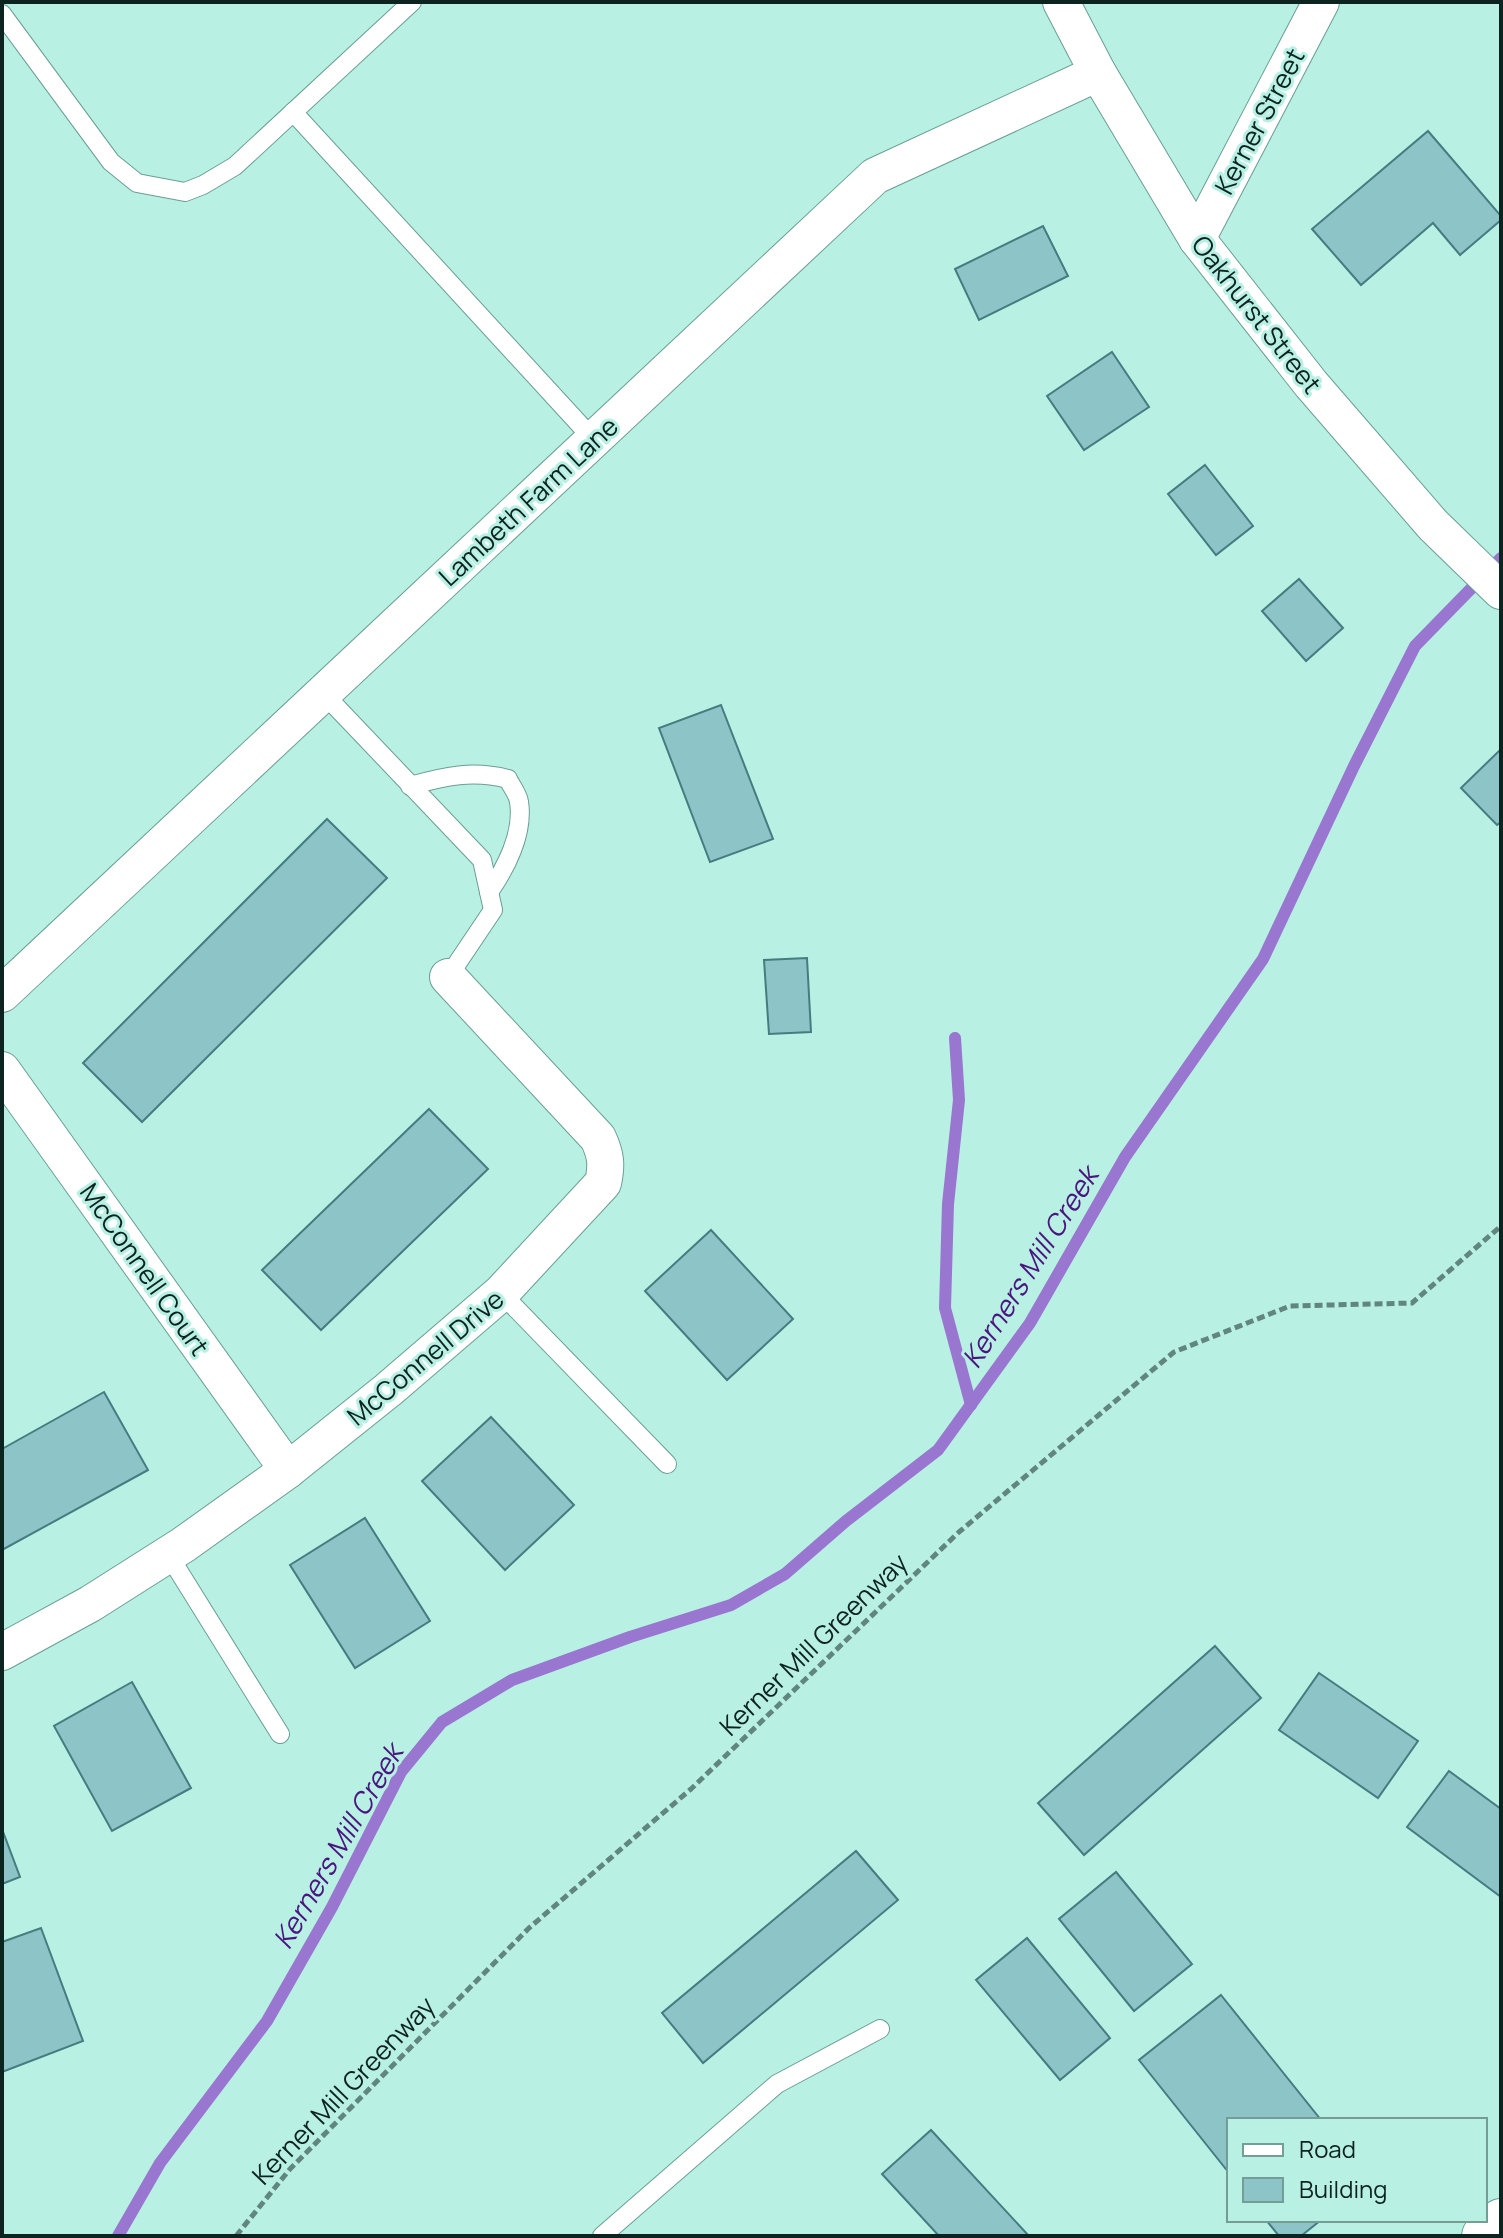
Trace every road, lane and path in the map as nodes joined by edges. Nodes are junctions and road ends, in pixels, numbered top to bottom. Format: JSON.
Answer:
{"nodes":[{"id":1,"x":412,"y":2,"type":"edge"},
{"id":2,"x":1061,"y":2,"type":"edge"},
{"id":3,"x":1321,"y":2,"type":"edge"},
{"id":4,"x":2,"y":14,"type":"edge"},
{"id":5,"x":1098,"y":73,"type":"junction"},
{"id":6,"x":293,"y":112,"type":"junction"},
{"id":7,"x":1197,"y":239,"type":"junction"},
{"id":8,"x":594,"y":440,"type":"junction"},
{"id":9,"x":1501,"y":591,"type":"edge"},
{"id":10,"x":323,"y":693,"type":"junction"},
{"id":11,"x":410,"y":786,"type":"junction"},
{"id":12,"x":489,"y":892,"type":"junction"},
{"id":13,"x":448,"y":977,"type":"joint"},
{"id":14,"x":2,"y":994,"type":"edge"},
{"id":15,"x":2,"y":1070,"type":"edge"},
{"id":16,"x":1501,"y":1226,"type":"edge"},
{"id":17,"x":501,"y":1293,"type":"junction"},
{"id":18,"x":667,"y":1464,"type":"dead end"},
{"id":19,"x":288,"y":1470,"type":"junction"},
{"id":20,"x":168,"y":1554,"type":"junction"},
{"id":21,"x":2,"y":1652,"type":"edge"},
{"id":22,"x":280,"y":1734,"type":"dead end"},
{"id":23,"x":880,"y":2029,"type":"dead end"},
{"id":24,"x":1501,"y":2221,"type":"edge"},
{"id":25,"x":236,"y":2236,"type":"edge"},
{"id":26,"x":602,"y":2236,"type":"edge"},
{"id":27,"x":1484,"y":2236,"type":"edge"}],
"edges":[{"from":1,"to":6,"type":"lane"},
{"from":2,"to":5,"type":"street","name":"Oakhurst Street"},
{"from":3,"to":7,"type":"street","name":"Kerner Street"},
{"from":4,"to":6,"type":"lane"},
{"from":5,"to":7,"type":"street","name":"Oakhurst Street"},
{"from":5,"to":8,"type":"street","name":"Lambeth Farm Lane"},
{"from":6,"to":8,"type":"lane"},
{"from":7,"to":9,"type":"street","name":"Oakhurst Street"},
{"from":8,"to":10,"type":"street","name":"Lambeth Farm Lane"},
{"from":10,"to":11,"type":"lane"},
{"from":10,"to":14,"type":"street","name":"Lambeth Farm Lane"},
{"from":11,"to":12,"type":"lane"},
{"from":11,"to":12,"type":"lane"},
{"from":12,"to":13,"type":"lane"},
{"from":13,"to":17,"type":"street","name":"McConnell Drive"},
{"from":15,"to":19,"type":"street","name":"McConnell Court"},
{"from":16,"to":25,"type":"path","name":"Kerner Mill Greenway"},
{"from":17,"to":18,"type":"lane"},
{"from":17,"to":19,"type":"street","name":"McConnell Drive"},
{"from":19,"to":20,"type":"street","name":"McConnell Drive"},
{"from":20,"to":21,"type":"street","name":"McConnell Drive"},
{"from":20,"to":22,"type":"lane"},
{"from":23,"to":26,"type":"lane"},
{"from":24,"to":27,"type":"main road"}]}
